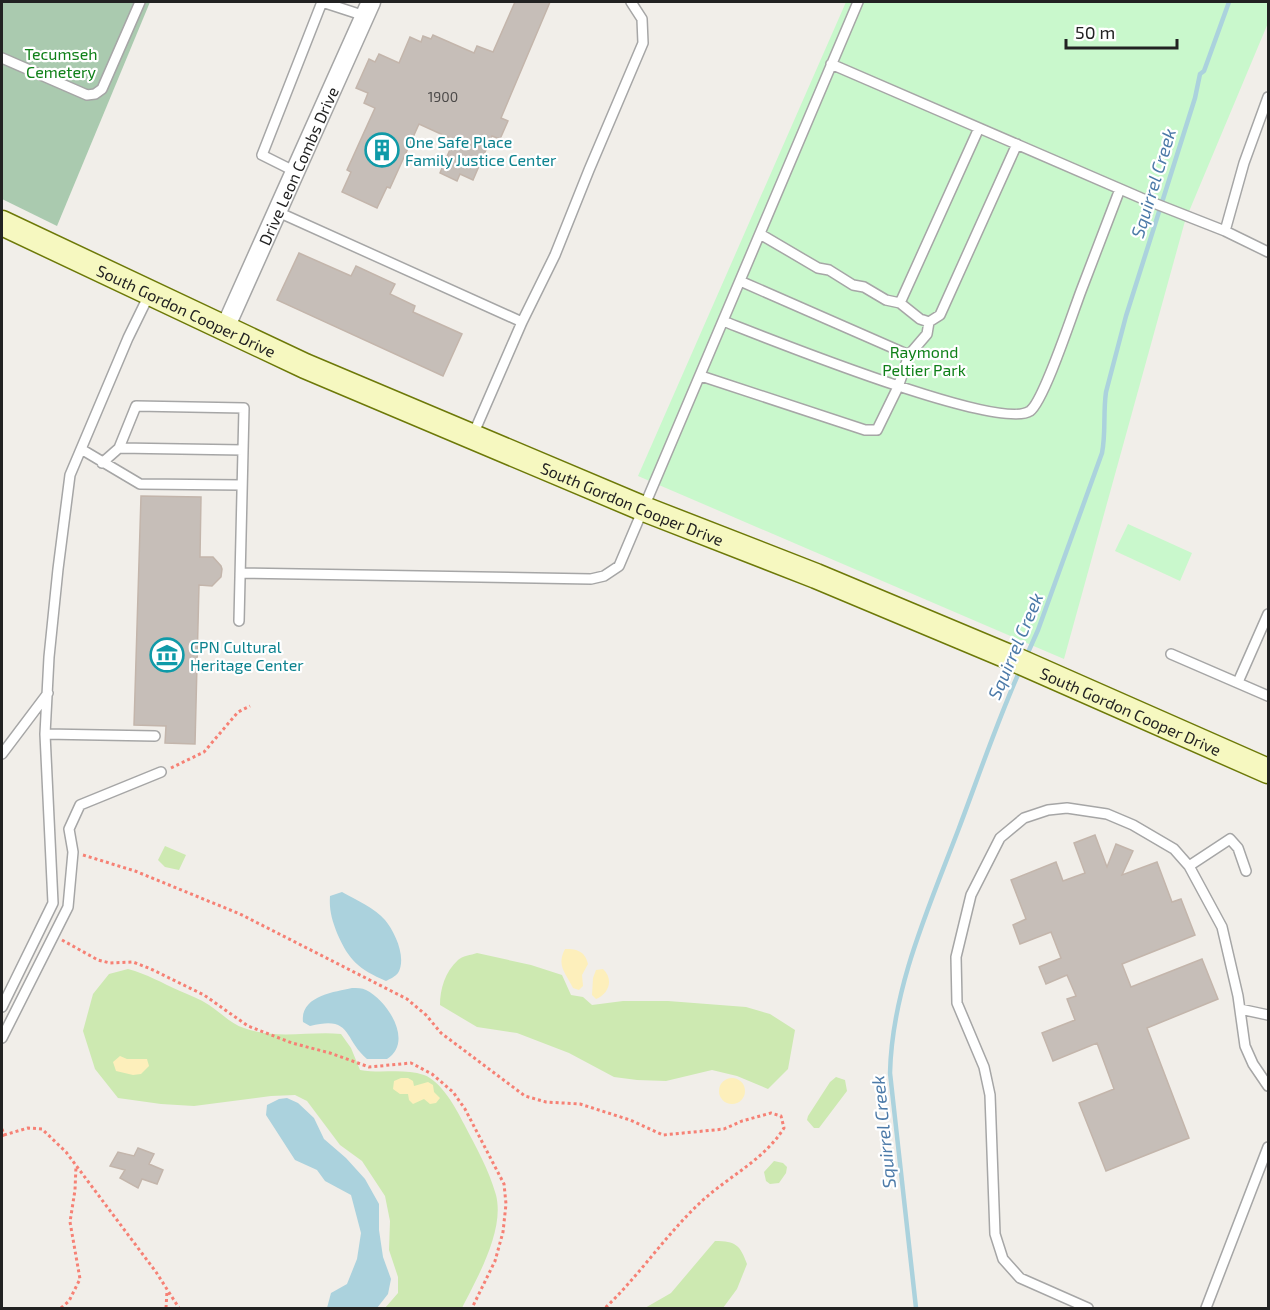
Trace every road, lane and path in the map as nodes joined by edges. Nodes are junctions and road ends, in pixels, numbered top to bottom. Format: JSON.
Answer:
{"nodes":[{"id":1,"x":140,"y":2,"type":"edge"},
{"id":2,"x":631,"y":2,"type":"edge"},
{"id":3,"x":858,"y":2,"type":"edge"},
{"id":4,"x":368,"y":9,"type":"edge"},
{"id":5,"x":2,"y":58,"type":"edge"},
{"id":6,"x":831,"y":64,"type":"junction"},
{"id":7,"x":1269,"y":97,"type":"edge"},
{"id":8,"x":979,"y":128,"type":"junction"},
{"id":9,"x":1017,"y":144,"type":"junction"},
{"id":10,"x":296,"y":172,"type":"junction"},
{"id":11,"x":1120,"y":189,"type":"junction"},
{"id":12,"x":278,"y":212,"type":"junction"},
{"id":13,"x":2,"y":223,"type":"edge"},
{"id":14,"x":1225,"y":231,"type":"junction"},
{"id":15,"x":760,"y":234,"type":"junction"},
{"id":16,"x":1269,"y":252,"type":"edge"},
{"id":17,"x":740,"y":281,"type":"junction"},
{"id":18,"x":150,"y":293,"type":"junction"},
{"id":19,"x":900,"y":303,"type":"junction"},
{"id":20,"x":723,"y":321,"type":"junction"},
{"id":21,"x":522,"y":322,"type":"junction"},
{"id":22,"x":929,"y":322,"type":"junction"},
{"id":23,"x":225,"y":328,"type":"junction"},
{"id":24,"x":909,"y":355,"type":"junction"},
{"id":25,"x":701,"y":376,"type":"junction"},
{"id":26,"x":898,"y":387,"type":"junction"},
{"id":27,"x":472,"y":437,"type":"junction"},
{"id":28,"x":119,"y":448,"type":"junction"},
{"id":29,"x":81,"y":449,"type":"junction"},
{"id":30,"x":243,"y":450,"type":"junction"},
{"id":31,"x":102,"y":463,"type":"junction"},
{"id":32,"x":242,"y":485,"type":"junction"},
{"id":33,"x":644,"y":509,"type":"junction"},
{"id":34,"x":240,"y":573,"type":"junction"},
{"id":35,"x":1269,"y":614,"type":"edge"},
{"id":36,"x":239,"y":621,"type":"dead end"},
{"id":37,"x":1171,"y":654,"type":"dead end"},
{"id":38,"x":1238,"y":682,"type":"junction"},
{"id":39,"x":48,"y":693,"type":"junction"},
{"id":40,"x":1269,"y":696,"type":"edge"},
{"id":41,"x":250,"y":706,"type":"dead end"},
{"id":42,"x":45,"y":734,"type":"junction"},
{"id":43,"x":155,"y":736,"type":"dead end"},
{"id":44,"x":2,"y":754,"type":"edge"},
{"id":45,"x":1269,"y":771,"type":"edge"},
{"id":46,"x":161,"y":772,"type":"joint"},
{"id":47,"x":73,"y":852,"type":"junction"},
{"id":48,"x":1189,"y":866,"type":"junction"},
{"id":49,"x":1246,"y":871,"type":"dead end"},
{"id":50,"x":55,"y":935,"type":"junction"},
{"id":51,"x":2,"y":1007,"type":"edge"},
{"id":52,"x":1240,"y":1010,"type":"junction"},
{"id":53,"x":1269,"y":1015,"type":"edge"},
{"id":54,"x":2,"y":1038,"type":"edge"},
{"id":55,"x":1269,"y":1086,"type":"edge"},
{"id":56,"x":2,"y":1129,"type":"edge"},
{"id":57,"x":3,"y":1135,"type":"edge"},
{"id":58,"x":1269,"y":1147,"type":"edge"},
{"id":59,"x":76,"y":1166,"type":"junction"},
{"id":60,"x":166,"y":1289,"type":"junction"},
{"id":61,"x":61,"y":1308,"type":"edge"},
{"id":62,"x":166,"y":1308,"type":"edge"},
{"id":63,"x":179,"y":1308,"type":"edge"},
{"id":64,"x":472,"y":1308,"type":"edge"},
{"id":65,"x":605,"y":1308,"type":"edge"},
{"id":66,"x":1088,"y":1308,"type":"edge"},
{"id":67,"x":1206,"y":1308,"type":"edge"}],
"edges":[{"from":1,"to":5,"type":"lane"},
{"from":2,"to":21,"type":"lane"},
{"from":3,"to":6,"type":"lane"},
{"from":4,"to":10,"type":"street","name":"Drive Leon Combs Drive"},
{"from":4,"to":10,"type":"lane"},
{"from":6,"to":8,"type":"lane"},
{"from":6,"to":15,"type":"lane"},
{"from":7,"to":14,"type":"lane"},
{"from":8,"to":9,"type":"lane"},
{"from":8,"to":19,"type":"lane"},
{"from":9,"to":11,"type":"lane"},
{"from":9,"to":22,"type":"lane"},
{"from":10,"to":12,"type":"street","name":"Drive Leon Combs Drive"},
{"from":11,"to":14,"type":"lane"},
{"from":11,"to":26,"type":"lane"},
{"from":12,"to":21,"type":"lane"},
{"from":12,"to":23,"type":"street","name":"Drive Leon Combs Drive"},
{"from":13,"to":18,"type":"main road","name":"South Gordon Cooper Drive"},
{"from":14,"to":16,"type":"lane"},
{"from":15,"to":17,"type":"lane"},
{"from":15,"to":19,"type":"lane"},
{"from":17,"to":20,"type":"lane"},
{"from":17,"to":24,"type":"lane"},
{"from":18,"to":23,"type":"main road","name":"South Gordon Cooper Drive"},
{"from":18,"to":29,"type":"lane"},
{"from":19,"to":22,"type":"lane"},
{"from":20,"to":25,"type":"lane"},
{"from":20,"to":26,"type":"lane"},
{"from":21,"to":27,"type":"lane"},
{"from":22,"to":24,"type":"lane"},
{"from":23,"to":27,"type":"main road","name":"South Gordon Cooper Drive"},
{"from":24,"to":26,"type":"lane"},
{"from":25,"to":26,"type":"lane"},
{"from":25,"to":33,"type":"lane"},
{"from":27,"to":33,"type":"main road","name":"South Gordon Cooper Drive"},
{"from":28,"to":30,"type":"lane"},
{"from":28,"to":30,"type":"lane"},
{"from":28,"to":31,"type":"lane"},
{"from":29,"to":31,"type":"lane"},
{"from":29,"to":39,"type":"lane"},
{"from":30,"to":32,"type":"lane"},
{"from":31,"to":32,"type":"lane"},
{"from":32,"to":34,"type":"lane"},
{"from":33,"to":34,"type":"lane"},
{"from":33,"to":45,"type":"main road","name":"South Gordon Cooper Drive"},
{"from":34,"to":36,"type":"lane"},
{"from":35,"to":38,"type":"lane"},
{"from":37,"to":38,"type":"lane"},
{"from":38,"to":40,"type":"lane"},
{"from":39,"to":42,"type":"lane"},
{"from":39,"to":44,"type":"lane"},
{"from":41,"to":46,"type":"path"},
{"from":42,"to":43,"type":"lane"},
{"from":42,"to":51,"type":"lane"},
{"from":46,"to":47,"type":"lane"},
{"from":47,"to":50,"type":"lane"},
{"from":47,"to":65,"type":"path"},
{"from":48,"to":49,"type":"lane"},
{"from":48,"to":52,"type":"lane"},
{"from":48,"to":66,"type":"lane"},
{"from":50,"to":54,"type":"lane"},
{"from":50,"to":64,"type":"path"},
{"from":52,"to":53,"type":"lane"},
{"from":52,"to":55,"type":"lane"},
{"from":56,"to":57,"type":"path"},
{"from":57,"to":59,"type":"path"},
{"from":58,"to":67,"type":"lane"},
{"from":59,"to":60,"type":"path"},
{"from":59,"to":61,"type":"path"},
{"from":60,"to":62,"type":"path"},
{"from":60,"to":63,"type":"path"}]}
